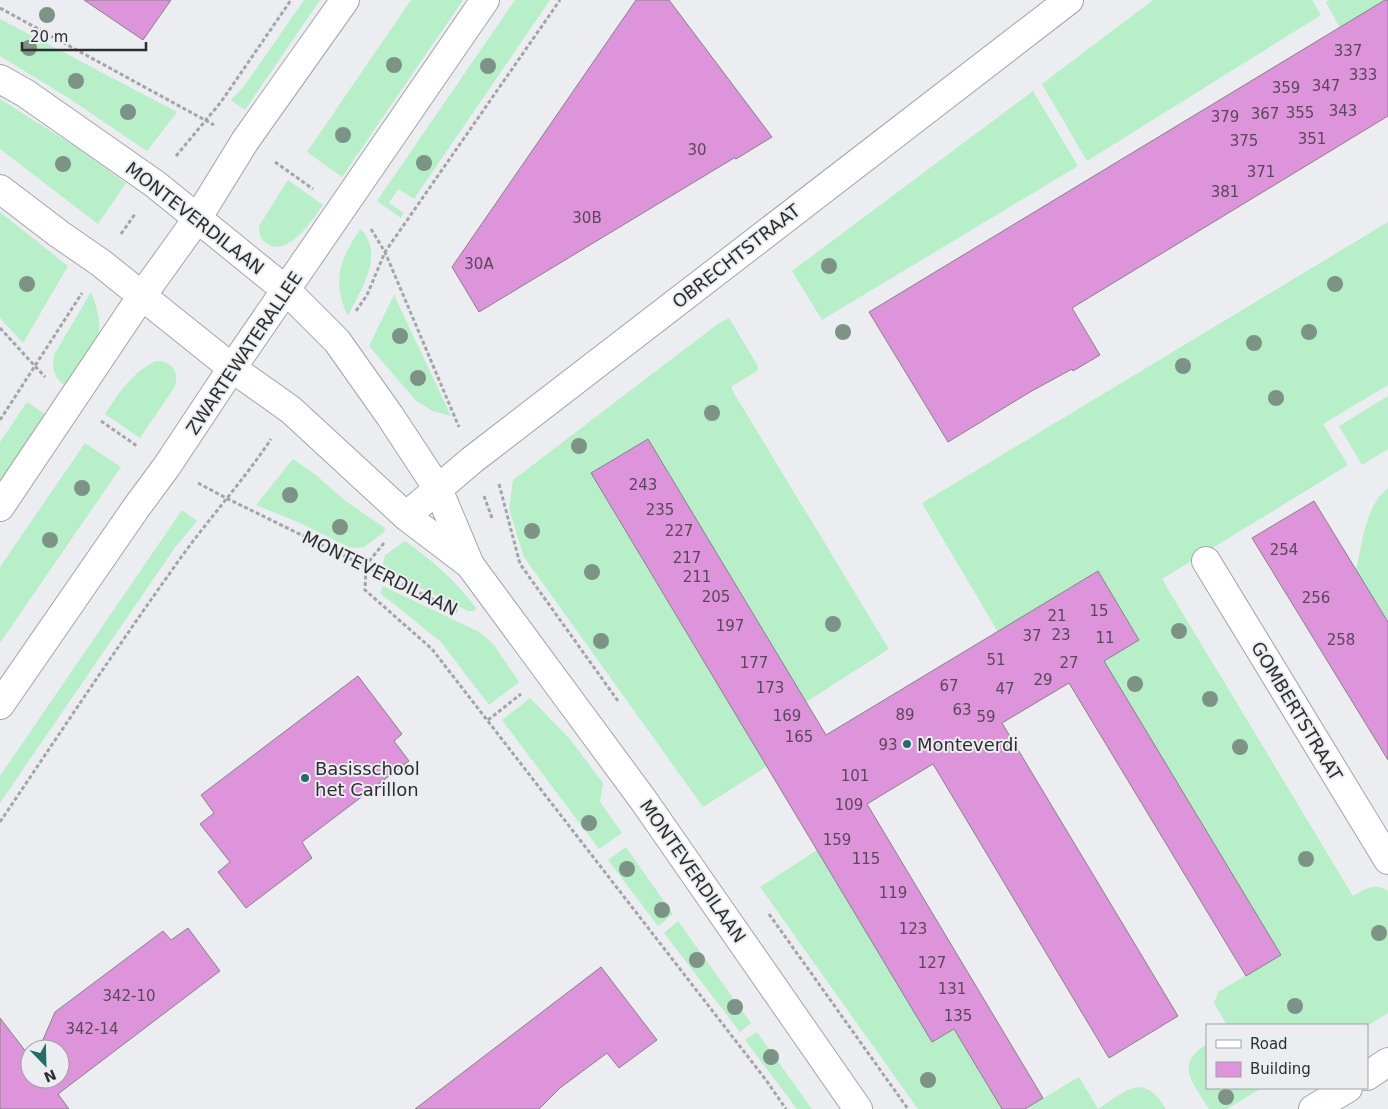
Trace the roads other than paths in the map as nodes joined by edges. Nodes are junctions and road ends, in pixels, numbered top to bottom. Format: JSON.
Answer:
{"nodes":[{"id":1,"x":345,"y":0,"type":"edge"},
{"id":2,"x":485,"y":0,"type":"edge"},
{"id":3,"x":1069,"y":0,"type":"edge"},
{"id":4,"x":0,"y":79,"type":"edge"},
{"id":5,"x":0,"y":189,"type":"edge"},
{"id":6,"x":197,"y":219,"type":"junction"},
{"id":7,"x":286,"y":291,"type":"junction"},
{"id":8,"x":141,"y":297,"type":"junction"},
{"id":9,"x":232,"y":368,"type":"junction"},
{"id":10,"x":438,"y":489,"type":"junction"},
{"id":11,"x":0,"y":507,"type":"edge"},
{"id":12,"x":406,"y":516,"type":"junction"},
{"id":13,"x":1206,"y":561,"type":"dead end"},
{"id":14,"x":470,"y":565,"type":"junction"},
{"id":15,"x":0,"y":705,"type":"edge"},
{"id":16,"x":1388,"y":860,"type":"edge"},
{"id":17,"x":1388,"y":1062,"type":"edge"},
{"id":18,"x":1368,"y":1075,"type":"edge"},
{"id":19,"x":858,"y":1109,"type":"edge"}],
"edges":[{"from":1,"to":6,"type":"street"},
{"from":2,"to":7,"type":"street","name":"ZWARTEWATERALLEE"},
{"from":3,"to":10,"type":"street","name":"OBRECHTSTRAAT"},
{"from":4,"to":6,"type":"street","name":"MONTEVERDILAAN"},
{"from":5,"to":8,"type":"street","name":"MONTEVERDILAAN"},
{"from":6,"to":7,"type":"street","name":"MONTEVERDILAAN"},
{"from":6,"to":8,"type":"street"},
{"from":7,"to":9,"type":"street","name":"ZWARTEWATERALLEE"},
{"from":7,"to":10,"type":"street","name":"MONTEVERDILAAN"},
{"from":8,"to":9,"type":"street","name":"MONTEVERDILAAN"},
{"from":8,"to":11,"type":"street"},
{"from":9,"to":12,"type":"street","name":"MONTEVERDILAAN"},
{"from":9,"to":15,"type":"street","name":"ZWARTEWATERALLEE"},
{"from":10,"to":12,"type":"street","name":"OBRECHTSTRAAT"},
{"from":10,"to":14,"type":"street","name":"MONTEVERDILAAN"},
{"from":12,"to":14,"type":"street","name":"MONTEVERDILAAN"},
{"from":13,"to":16,"type":"street","name":"GOMBERTSTRAAT"},
{"from":14,"to":19,"type":"street","name":"MONTEVERDILAAN"},
{"from":17,"to":18,"type":"street"}]}
